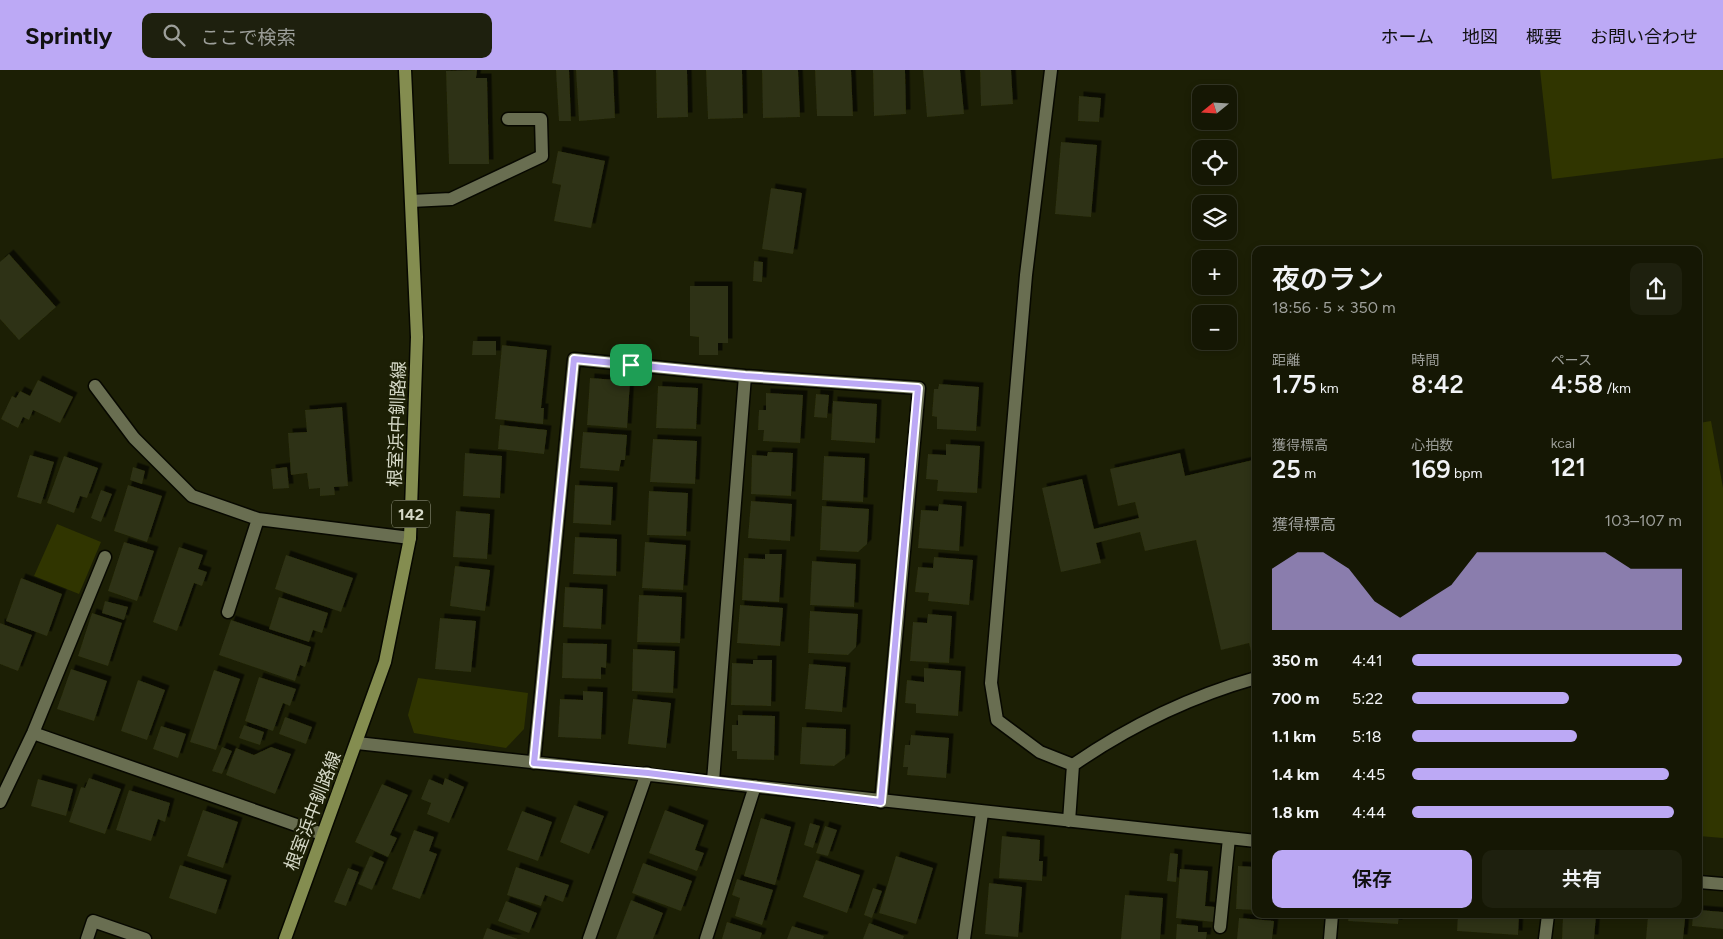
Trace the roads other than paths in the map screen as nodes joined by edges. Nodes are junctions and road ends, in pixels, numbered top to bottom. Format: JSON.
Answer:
{"nodes":[{"id":1,"x":405,"y":70,"type":"edge"},
{"id":2,"x":1051,"y":70,"type":"edge"},
{"id":3,"x":508,"y":119,"type":"dead end"},
{"id":4,"x":411,"y":201,"type":"junction"},
{"id":5,"x":745,"y":376,"type":"junction"},
{"id":6,"x":95,"y":386,"type":"dead end"},
{"id":7,"x":258,"y":520,"type":"junction"},
{"id":8,"x":410,"y":538,"type":"junction"},
{"id":9,"x":104,"y":557,"type":"dead end"},
{"id":10,"x":228,"y":612,"type":"dead end"},
{"id":11,"x":1252,"y":679,"type":"edge"},
{"id":12,"x":33,"y":733,"type":"junction"},
{"id":13,"x":357,"y":743,"type":"junction"},
{"id":14,"x":534,"y":763,"type":"junction"},
{"id":15,"x":1073,"y":766,"type":"junction"},
{"id":16,"x":648,"y":773,"type":"junction"},
{"id":17,"x":713,"y":781,"type":"junction"},
{"id":18,"x":756,"y":786,"type":"junction"},
{"id":19,"x":0,"y":802,"type":"edge"},
{"id":20,"x":881,"y":802,"type":"junction"},
{"id":21,"x":982,"y":813,"type":"junction"},
{"id":22,"x":1069,"y":821,"type":"junction"},
{"id":23,"x":322,"y":834,"type":"junction"},
{"id":24,"x":1229,"y":838,"type":"junction"},
{"id":25,"x":1252,"y":841,"type":"edge"},
{"id":26,"x":1702,"y":882,"type":"edge"},
{"id":27,"x":1723,"y":884,"type":"edge"},
{"id":28,"x":1332,"y":918,"type":"edge"},
{"id":29,"x":1548,"y":918,"type":"edge"},
{"id":30,"x":1220,"y":927,"type":"dead end"},
{"id":31,"x":87,"y":939,"type":"edge"},
{"id":32,"x":145,"y":939,"type":"edge"},
{"id":33,"x":285,"y":939,"type":"edge"},
{"id":34,"x":589,"y":939,"type":"edge"},
{"id":35,"x":706,"y":939,"type":"edge"},
{"id":36,"x":964,"y":939,"type":"edge"},
{"id":37,"x":1330,"y":939,"type":"edge"},
{"id":38,"x":1545,"y":939,"type":"edge"}],
"edges":[{"from":1,"to":4,"type":"main road","name":"根室浜中釧路線","number":"142"},
{"from":2,"to":15,"type":"street"},
{"from":3,"to":4,"type":"street"},
{"from":4,"to":8,"type":"main road","name":"根室浜中釧路線","number":"142"},
{"from":5,"to":14,"type":"street"},
{"from":5,"to":17,"type":"street"},
{"from":5,"to":20,"type":"street"},
{"from":6,"to":7,"type":"street"},
{"from":7,"to":8,"type":"street"},
{"from":7,"to":10,"type":"street"},
{"from":8,"to":13,"type":"main road","name":"根室浜中釧路線","number":"142"},
{"from":9,"to":12,"type":"street"},
{"from":11,"to":15,"type":"street"},
{"from":12,"to":19,"type":"street"},
{"from":12,"to":23,"type":"street"},
{"from":13,"to":14,"type":"street"},
{"from":13,"to":23,"type":"main road","name":"根室浜中釧路線","number":"142"},
{"from":14,"to":16,"type":"street"},
{"from":15,"to":22,"type":"street"},
{"from":16,"to":17,"type":"street"},
{"from":16,"to":34,"type":"street"},
{"from":17,"to":18,"type":"street"},
{"from":18,"to":20,"type":"street"},
{"from":18,"to":35,"type":"street"},
{"from":20,"to":21,"type":"street"},
{"from":21,"to":22,"type":"street"},
{"from":21,"to":36,"type":"street"},
{"from":22,"to":24,"type":"street"},
{"from":23,"to":33,"type":"main road","name":"根室浜中釧路線","number":"142"},
{"from":24,"to":25,"type":"street"},
{"from":24,"to":30,"type":"street"},
{"from":26,"to":27,"type":"street"},
{"from":28,"to":37,"type":"street"},
{"from":29,"to":38,"type":"street"},
{"from":31,"to":32,"type":"street"}]}
